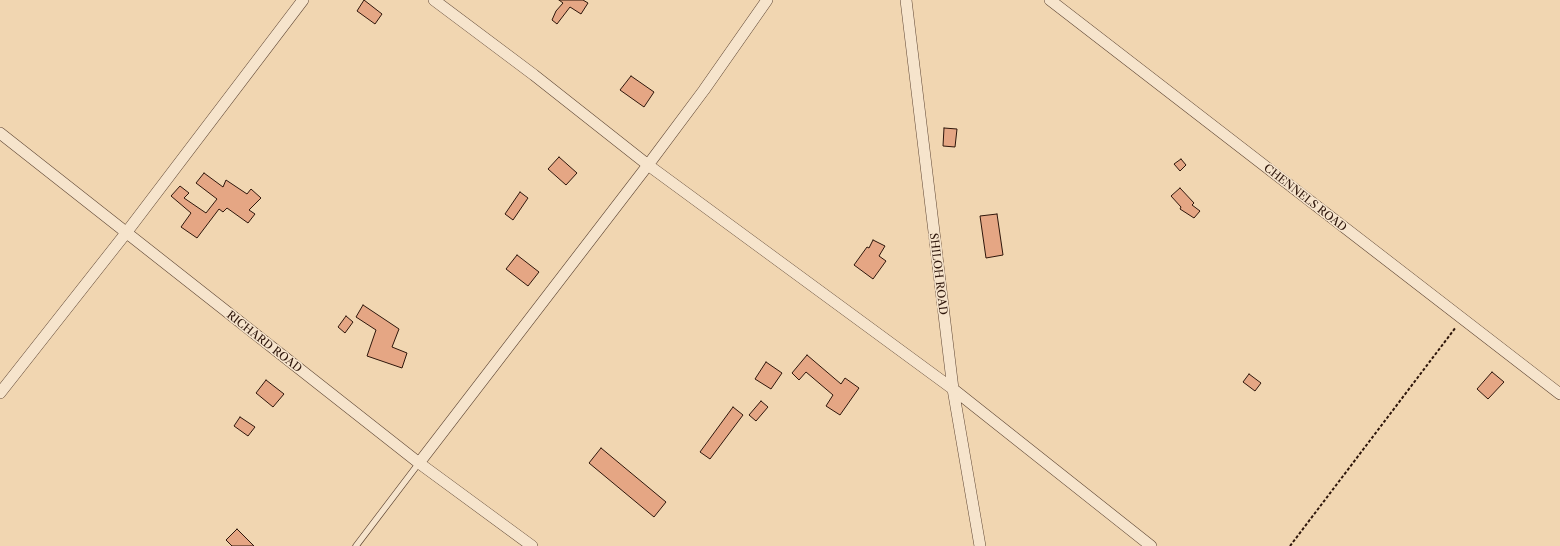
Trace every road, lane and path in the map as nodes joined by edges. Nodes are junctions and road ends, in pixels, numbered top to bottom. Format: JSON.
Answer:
{"nodes":[{"id":1,"x":303,"y":0,"type":"edge"},
{"id":2,"x":434,"y":0,"type":"edge"},
{"id":3,"x":767,"y":0,"type":"edge"},
{"id":4,"x":906,"y":0,"type":"edge"},
{"id":5,"x":1050,"y":0,"type":"edge"},
{"id":6,"x":0,"y":133,"type":"edge"},
{"id":7,"x":648,"y":165,"type":"junction"},
{"id":8,"x":126,"y":233,"type":"junction"},
{"id":9,"x":1462,"y":319,"type":"junction"},
{"id":10,"x":953,"y":389,"type":"junction"},
{"id":11,"x":0,"y":393,"type":"edge"},
{"id":12,"x":1560,"y":394,"type":"edge"},
{"id":13,"x":419,"y":463,"type":"junction"},
{"id":14,"x":356,"y":546,"type":"edge"},
{"id":15,"x":532,"y":546,"type":"edge"},
{"id":16,"x":980,"y":546,"type":"edge"},
{"id":17,"x":1151,"y":546,"type":"edge"},
{"id":18,"x":1290,"y":546,"type":"edge"}],
"edges":[{"from":1,"to":8,"type":"street"},
{"from":2,"to":7,"type":"street"},
{"from":3,"to":7,"type":"street"},
{"from":4,"to":10,"type":"street","name":"SHILOH ROAD"},
{"from":5,"to":9,"type":"street","name":"CHENNELS ROAD"},
{"from":6,"to":8,"type":"street","name":"RICHARD ROAD"},
{"from":7,"to":10,"type":"street"},
{"from":7,"to":13,"type":"street"},
{"from":8,"to":11,"type":"street"},
{"from":8,"to":13,"type":"street","name":"RICHARD ROAD"},
{"from":9,"to":12,"type":"street","name":"CHENNELS ROAD"},
{"from":9,"to":18,"type":"path"},
{"from":10,"to":16,"type":"street","name":"SHILOH ROAD"},
{"from":10,"to":17,"type":"street"},
{"from":13,"to":14,"type":"lane"},
{"from":13,"to":15,"type":"street","name":"RICHARD ROAD"}]}
